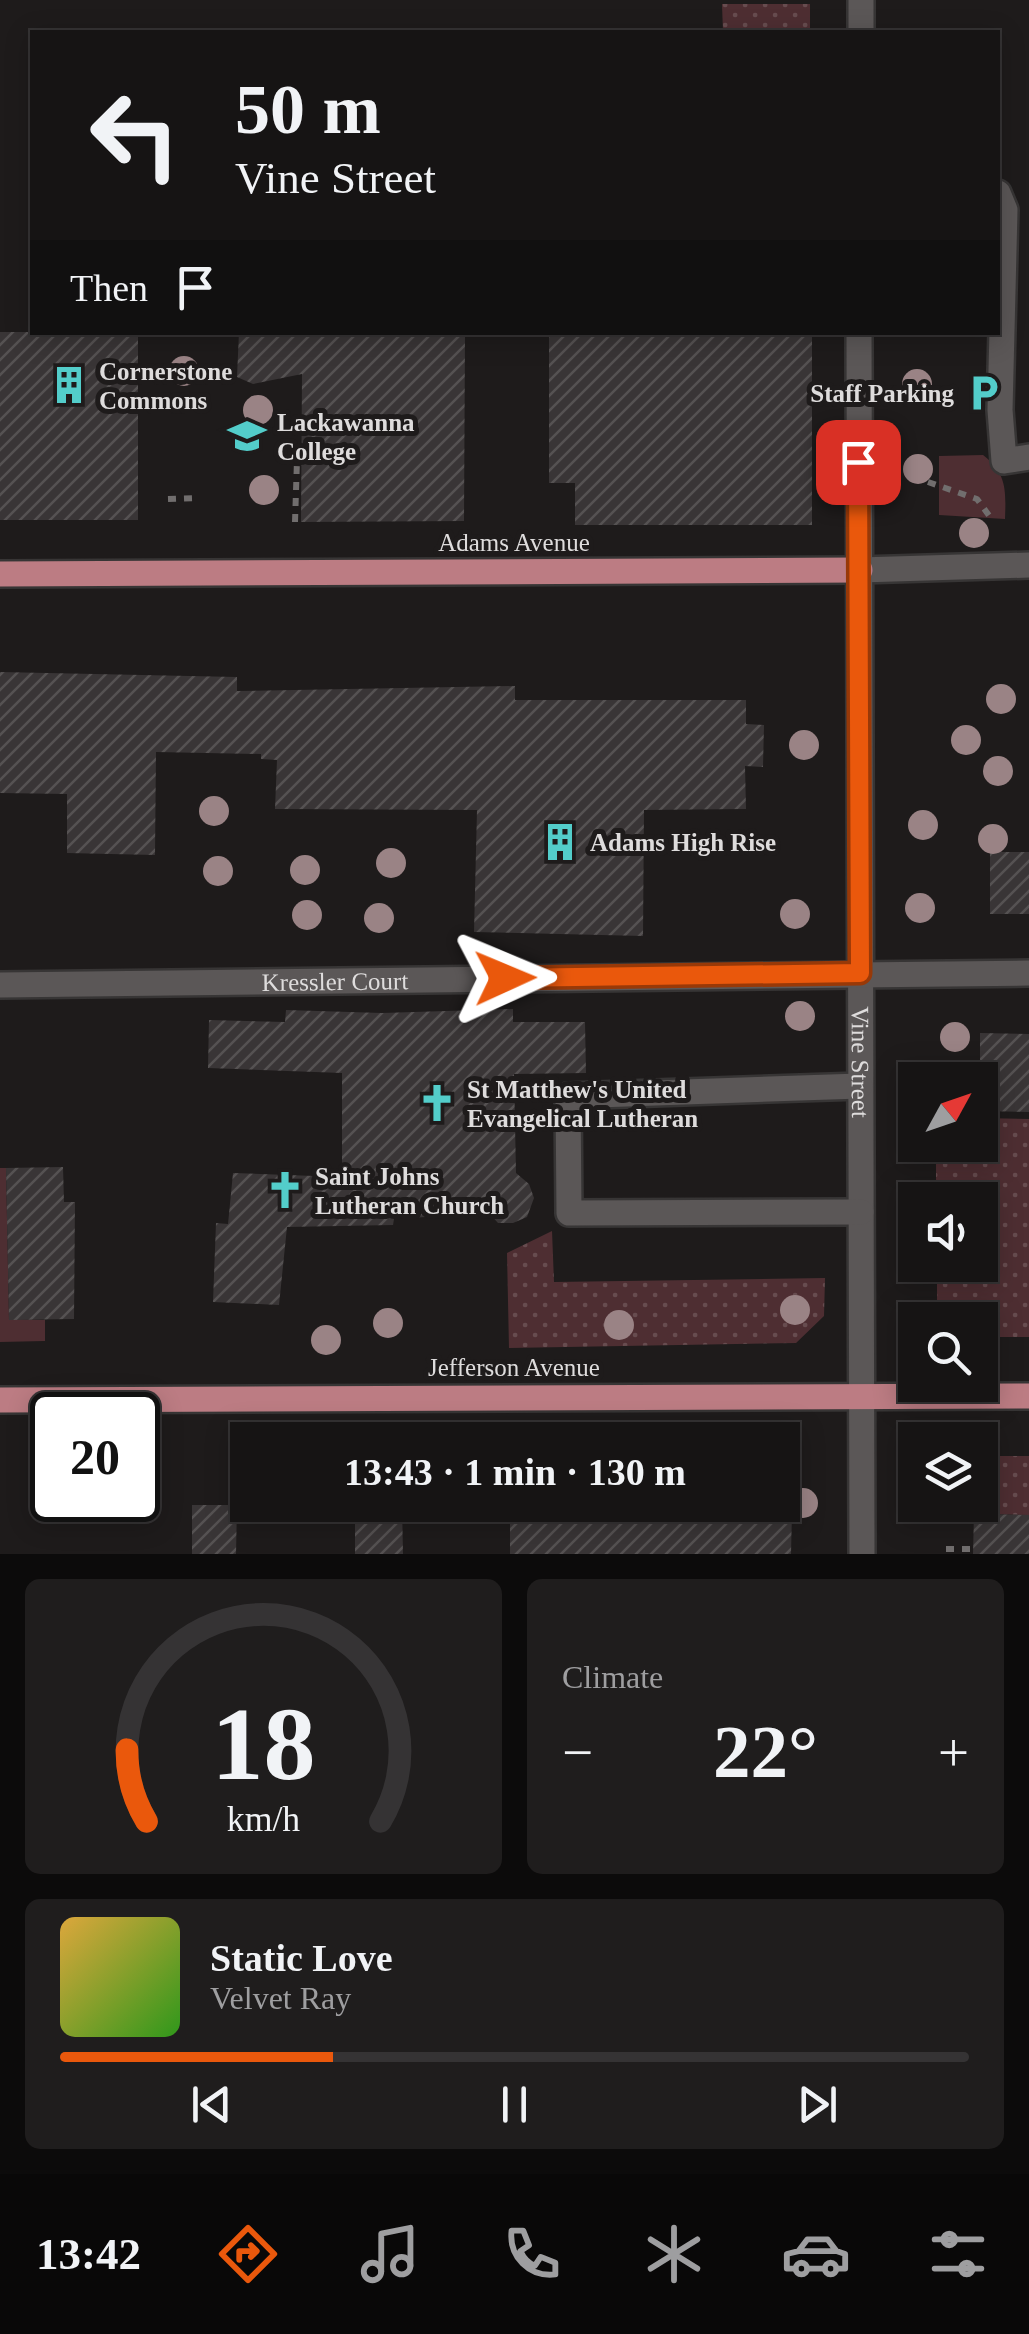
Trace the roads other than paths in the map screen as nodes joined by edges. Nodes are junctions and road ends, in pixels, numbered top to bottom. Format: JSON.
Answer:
{"nodes":[{"id":1,"x":861,"y":0,"type":"edge"},
{"id":2,"x":861,"y":30,"type":"edge"},
{"id":3,"x":1000,"y":198,"type":"edge"},
{"id":4,"x":859,"y":335,"type":"edge"},
{"id":5,"x":1029,"y":457,"type":"edge"},
{"id":6,"x":1029,"y":565,"type":"edge"},
{"id":7,"x":860,"y":570,"type":"junction"},
{"id":8,"x":0,"y":574,"type":"edge"},
{"id":9,"x":860,"y":973,"type":"junction"},
{"id":10,"x":1029,"y":973,"type":"edge"},
{"id":11,"x":0,"y":985,"type":"edge"},
{"id":12,"x":860,"y":1086,"type":"junction"},
{"id":13,"x":861,"y":1212,"type":"junction"},
{"id":14,"x":861,"y":1396,"type":"junction"},
{"id":15,"x":1029,"y":1396,"type":"edge"},
{"id":16,"x":0,"y":1400,"type":"edge"},
{"id":17,"x":862,"y":1554,"type":"edge"}],
"edges":[{"from":1,"to":2,"type":"street"},
{"from":3,"to":5,"type":"street"},
{"from":4,"to":7,"type":"street","name":"Vine Street"},
{"from":6,"to":7,"type":"street","name":"Adams Avenue"},
{"from":7,"to":8,"type":"main road","name":"Adams Avenue"},
{"from":7,"to":9,"type":"street","name":"Vine Street"},
{"from":9,"to":10,"type":"street","name":"Kressler Court"},
{"from":9,"to":11,"type":"street","name":"Kressler Court"},
{"from":9,"to":12,"type":"street","name":"Vine Street"},
{"from":12,"to":13,"type":"street","name":"Vine Street"},
{"from":12,"to":13,"type":"street"},
{"from":13,"to":14,"type":"street","name":"Vine Street"},
{"from":14,"to":15,"type":"main road","name":"Jefferson Avenue"},
{"from":14,"to":16,"type":"main road","name":"Jefferson Avenue"},
{"from":14,"to":17,"type":"street","name":"Vine Street"}]}
